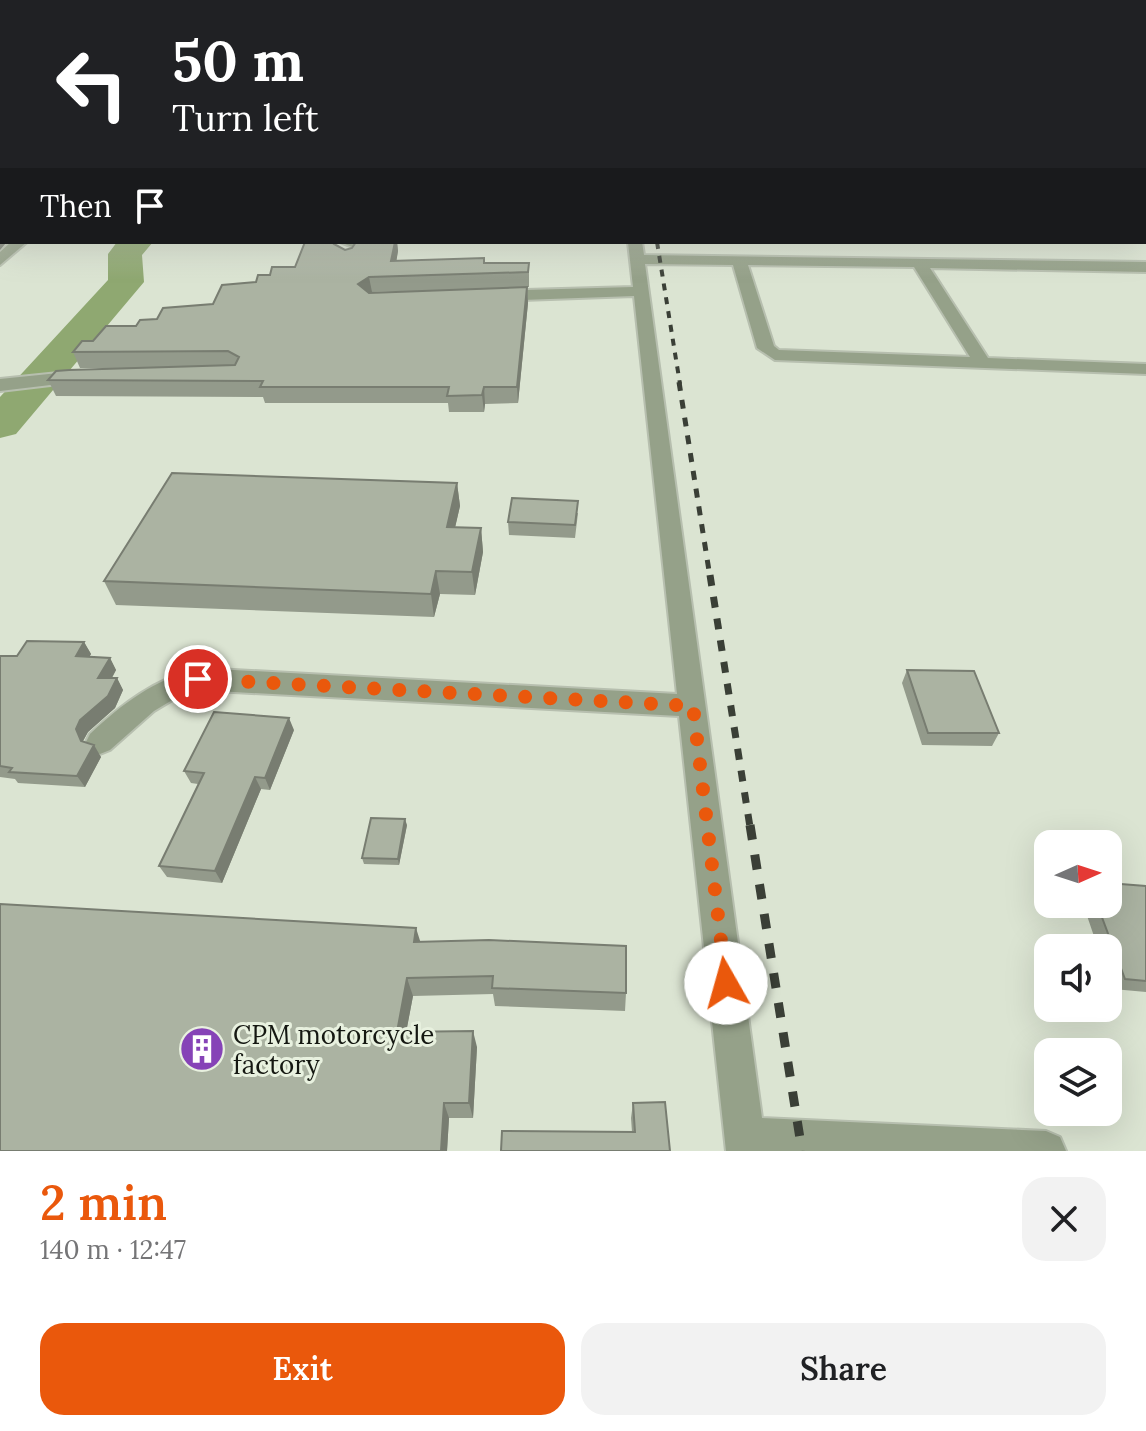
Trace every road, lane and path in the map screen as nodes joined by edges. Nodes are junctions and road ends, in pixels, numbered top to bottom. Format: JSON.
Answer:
{"nodes":[{"id":1,"x":18,"y":244,"type":"edge"},
{"id":2,"x":636,"y":251,"type":"edge"},
{"id":3,"x":0,"y":260,"type":"edge"},
{"id":4,"x":739,"y":260,"type":"junction"},
{"id":5,"x":919,"y":263,"type":"junction"},
{"id":6,"x":1146,"y":267,"type":"edge"},
{"id":7,"x":641,"y":291,"type":"junction"},
{"id":8,"x":483,"y":296,"type":"edge"},
{"id":9,"x":983,"y":364,"type":"junction"},
{"id":10,"x":1146,"y":369,"type":"edge"},
{"id":11,"x":91,"y":377,"type":"edge"},
{"id":12,"x":0,"y":385,"type":"edge"},
{"id":13,"x":693,"y":706,"type":"junction"},
{"id":14,"x":100,"y":742,"type":"dead end"},
{"id":15,"x":746,"y":1144,"type":"edge"},
{"id":16,"x":1046,"y":1151,"type":"edge"}],
"edges":[{"from":1,"to":3,"type":"street"},
{"from":2,"to":4,"type":"street"},
{"from":2,"to":7,"type":"street"},
{"from":4,"to":5,"type":"street"},
{"from":4,"to":9,"type":"street"},
{"from":5,"to":6,"type":"street"},
{"from":5,"to":9,"type":"street"},
{"from":7,"to":8,"type":"street"},
{"from":7,"to":13,"type":"street"},
{"from":9,"to":10,"type":"street"},
{"from":11,"to":12,"type":"street"},
{"from":13,"to":14,"type":"street"},
{"from":13,"to":15,"type":"street"},
{"from":15,"to":16,"type":"street"}]}
